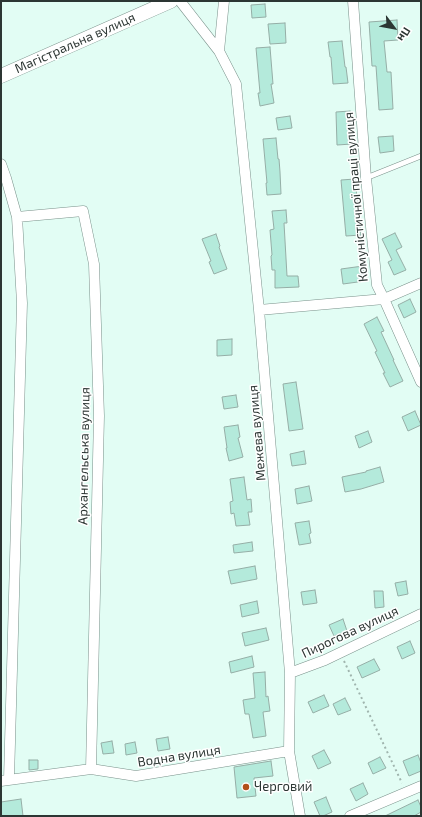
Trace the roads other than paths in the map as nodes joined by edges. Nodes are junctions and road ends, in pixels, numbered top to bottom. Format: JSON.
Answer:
{"nodes":[{"id":1,"x":224,"y":1,"type":"edge"},
{"id":2,"x":354,"y":1,"type":"edge"},
{"id":3,"x":170,"y":2,"type":"edge"},
{"id":4,"x":219,"y":51,"type":"junction"},
{"id":5,"x":1,"y":76,"type":"edge"},
{"id":6,"x":421,"y":156,"type":"edge"},
{"id":7,"x":1,"y":164,"type":"edge"},
{"id":8,"x":366,"y":178,"type":"junction"},
{"id":9,"x":17,"y":217,"type":"junction"},
{"id":10,"x":421,"y":283,"type":"edge"},
{"id":11,"x":384,"y":299,"type":"junction"},
{"id":12,"x":259,"y":310,"type":"junction"},
{"id":13,"x":421,"y":382,"type":"edge"},
{"id":14,"x":421,"y":614,"type":"edge"},
{"id":15,"x":290,"y":673,"type":"junction"},
{"id":16,"x":288,"y":751,"type":"junction"},
{"id":17,"x":90,"y":769,"type":"junction"},
{"id":18,"x":5,"y":780,"type":"edge"},
{"id":19,"x":421,"y":786,"type":"edge"},
{"id":20,"x":300,"y":816,"type":"edge"},
{"id":21,"x":350,"y":816,"type":"edge"}],
"edges":[{"from":1,"to":4,"type":"street"},
{"from":2,"to":8,"type":"street","name":"Комуністичної праці вулиця"},
{"from":3,"to":4,"type":"street","name":"Межева вулиця"},
{"from":3,"to":5,"type":"main road","name":"Магістральна вулиця"},
{"from":4,"to":12,"type":"street","name":"Межева вулиця"},
{"from":6,"to":8,"type":"lane"},
{"from":7,"to":9,"type":"street"},
{"from":8,"to":11,"type":"street","name":"Комуністичної праці вулиця"},
{"from":9,"to":17,"type":"street","name":"Архангельська вулиця"},
{"from":9,"to":18,"type":"street"},
{"from":10,"to":11,"type":"street"},
{"from":11,"to":12,"type":"street"},
{"from":11,"to":13,"type":"street","name":"Комуністичної праці вулиця"},
{"from":12,"to":15,"type":"street","name":"Межева вулиця"},
{"from":14,"to":15,"type":"street","name":"Пирогова вулиця"},
{"from":15,"to":16,"type":"street","name":"Межева вулиця"},
{"from":16,"to":17,"type":"street","name":"Водна вулиця"},
{"from":16,"to":20,"type":"street","name":"Межева вулиця"},
{"from":17,"to":18,"type":"street","name":"Водна вулиця"},
{"from":19,"to":21,"type":"street"}]}
